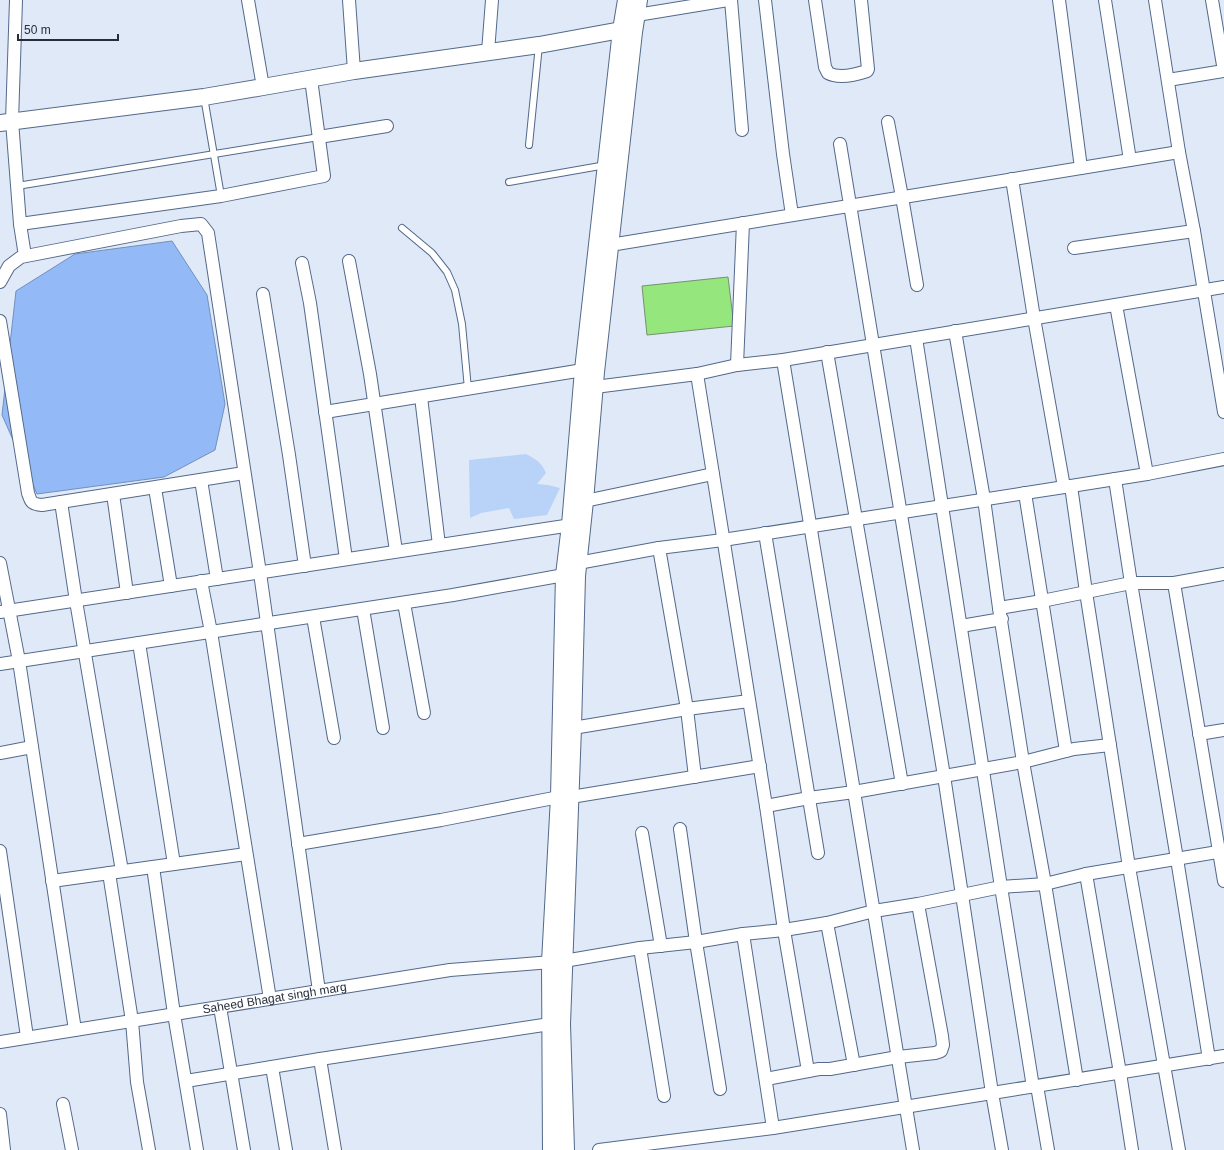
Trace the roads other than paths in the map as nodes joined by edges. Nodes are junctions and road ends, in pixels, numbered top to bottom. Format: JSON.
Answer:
{"nodes":[{"id":1,"x":16,"y":0,"type":"edge"},
{"id":2,"x":248,"y":0,"type":"edge"},
{"id":3,"x":349,"y":0,"type":"edge"},
{"id":4,"x":492,"y":0,"type":"edge"},
{"id":5,"x":626,"y":0,"type":"edge"},
{"id":6,"x":728,"y":0,"type":"edge"},
{"id":7,"x":731,"y":0,"type":"edge"},
{"id":8,"x":765,"y":0,"type":"edge"},
{"id":9,"x":815,"y":0,"type":"edge"},
{"id":10,"x":861,"y":0,"type":"edge"},
{"id":11,"x":1059,"y":0,"type":"edge"},
{"id":12,"x":1106,"y":0,"type":"edge"},
{"id":13,"x":1156,"y":0,"type":"edge"},
{"id":14,"x":1212,"y":0,"type":"edge"},
{"id":15,"x":638,"y":7,"type":"edge"},
{"id":16,"x":622,"y":30,"type":"junction"},
{"id":17,"x":539,"y":45,"type":"junction"},
{"id":18,"x":488,"y":52,"type":"junction"},
{"id":19,"x":354,"y":71,"type":"junction"},
{"id":20,"x":1224,"y":71,"type":"edge"},
{"id":21,"x":310,"y":79,"type":"junction"},
{"id":22,"x":1168,"y":80,"type":"junction"},
{"id":23,"x":263,"y":87,"type":"junction"},
{"id":24,"x":204,"y":97,"type":"junction"},
{"id":25,"x":6,"y":122,"type":"edge"},
{"id":26,"x":888,"y":122,"type":"dead end"},
{"id":27,"x":387,"y":126,"type":"dead end"},
{"id":28,"x":742,"y":130,"type":"dead end"},
{"id":29,"x":319,"y":137,"type":"junction"},
{"id":30,"x":840,"y":144,"type":"dead end"},
{"id":31,"x":529,"y":145,"type":"dead end"},
{"id":32,"x":1179,"y":152,"type":"junction"},
{"id":33,"x":214,"y":154,"type":"junction"},
{"id":34,"x":1130,"y":160,"type":"junction"},
{"id":35,"x":606,"y":165,"type":"junction"},
{"id":36,"x":1081,"y":168,"type":"junction"},
{"id":37,"x":1012,"y":179,"type":"junction"},
{"id":38,"x":509,"y":182,"type":"dead end"},
{"id":39,"x":17,"y":186,"type":"junction"},
{"id":40,"x":221,"y":196,"type":"junction"},
{"id":41,"x":902,"y":197,"type":"junction"},
{"id":42,"x":851,"y":206,"type":"junction"},
{"id":43,"x":792,"y":215,"type":"junction"},
{"id":44,"x":743,"y":223,"type":"junction"},
{"id":45,"x":20,"y":224,"type":"junction"},
{"id":46,"x":402,"y":228,"type":"dead end"},
{"id":47,"x":1194,"y":231,"type":"junction"},
{"id":48,"x":604,"y":246,"type":"junction"},
{"id":49,"x":1074,"y":248,"type":"dead end"},
{"id":50,"x":25,"y":256,"type":"junction"},
{"id":51,"x":349,"y":261,"type":"dead end"},
{"id":52,"x":302,"y":263,"type":"dead end"},
{"id":53,"x":0,"y":282,"type":"edge"},
{"id":54,"x":917,"y":285,"type":"dead end"},
{"id":55,"x":1224,"y":287,"type":"edge"},
{"id":56,"x":1203,"y":291,"type":"junction"},
{"id":57,"x":263,"y":294,"type":"dead end"},
{"id":58,"x":1116,"y":305,"type":"junction"},
{"id":59,"x":1034,"y":318,"type":"junction"},
{"id":60,"x":0,"y":320,"type":"edge"},
{"id":61,"x":956,"y":331,"type":"junction"},
{"id":62,"x":916,"y":338,"type":"junction"},
{"id":63,"x":874,"y":345,"type":"junction"},
{"id":64,"x":827,"y":352,"type":"junction"},
{"id":65,"x":783,"y":360,"type":"junction"},
{"id":66,"x":737,"y":365,"type":"junction"},
{"id":67,"x":583,"y":370,"type":"junction"},
{"id":68,"x":697,"y":374,"type":"junction"},
{"id":69,"x":595,"y":387,"type":"junction"},
{"id":70,"x":468,"y":389,"type":"junction"},
{"id":71,"x":421,"y":397,"type":"junction"},
{"id":72,"x":374,"y":404,"type":"junction"},
{"id":73,"x":325,"y":412,"type":"junction"},
{"id":74,"x":1224,"y":412,"type":"edge"},
{"id":75,"x":1224,"y":460,"type":"edge"},
{"id":76,"x":244,"y":473,"type":"junction"},
{"id":77,"x":713,"y":474,"type":"junction"},
{"id":78,"x":1147,"y":474,"type":"junction"},
{"id":79,"x":1115,"y":479,"type":"junction"},
{"id":80,"x":201,"y":480,"type":"junction"},
{"id":81,"x":1068,"y":487,"type":"junction"},
{"id":82,"x":155,"y":488,"type":"junction"},
{"id":83,"x":1026,"y":493,"type":"junction"},
{"id":84,"x":113,"y":494,"type":"junction"},
{"id":85,"x":984,"y":499,"type":"junction"},
{"id":86,"x":585,"y":500,"type":"junction"},
{"id":87,"x":61,"y":502,"type":"junction"},
{"id":88,"x":942,"y":506,"type":"junction"},
{"id":89,"x":901,"y":512,"type":"junction"},
{"id":90,"x":856,"y":519,"type":"junction"},
{"id":91,"x":576,"y":524,"type":"junction"},
{"id":92,"x":810,"y":526,"type":"junction"},
{"id":93,"x":765,"y":533,"type":"junction"},
{"id":94,"x":723,"y":540,"type":"junction"},
{"id":95,"x":439,"y":545,"type":"junction"},
{"id":96,"x":659,"y":548,"type":"junction"},
{"id":97,"x":396,"y":551,"type":"junction"},
{"id":98,"x":346,"y":559,"type":"junction"},
{"id":99,"x":0,"y":563,"type":"edge"},
{"id":100,"x":578,"y":563,"type":"junction"},
{"id":101,"x":305,"y":566,"type":"junction"},
{"id":102,"x":260,"y":573,"type":"junction"},
{"id":103,"x":1224,"y":574,"type":"edge"},
{"id":104,"x":564,"y":575,"type":"junction"},
{"id":105,"x":217,"y":579,"type":"junction"},
{"id":106,"x":202,"y":581,"type":"junction"},
{"id":107,"x":1174,"y":582,"type":"junction"},
{"id":108,"x":1131,"y":583,"type":"junction"},
{"id":109,"x":171,"y":586,"type":"junction"},
{"id":110,"x":1086,"y":592,"type":"junction"},
{"id":111,"x":127,"y":593,"type":"junction"},
{"id":112,"x":76,"y":601,"type":"junction"},
{"id":113,"x":1042,"y":601,"type":"junction"},
{"id":114,"x":404,"y":603,"type":"junction"},
{"id":115,"x":362,"y":609,"type":"junction"},
{"id":116,"x":4,"y":612,"type":"edge"},
{"id":117,"x":1001,"y":613,"type":"junction"},
{"id":118,"x":313,"y":616,"type":"junction"},
{"id":119,"x":267,"y":623,"type":"junction"},
{"id":120,"x":961,"y":626,"type":"junction"},
{"id":121,"x":211,"y":632,"type":"junction"},
{"id":122,"x":139,"y":643,"type":"junction"},
{"id":123,"x":84,"y":651,"type":"junction"},
{"id":124,"x":18,"y":661,"type":"junction"},
{"id":125,"x":0,"y":664,"type":"edge"},
{"id":126,"x":749,"y":701,"type":"junction"},
{"id":127,"x":687,"y":709,"type":"junction"},
{"id":128,"x":424,"y":713,"type":"dead end"},
{"id":129,"x":383,"y":728,"type":"dead end"},
{"id":130,"x":573,"y":728,"type":"junction"},
{"id":131,"x":1224,"y":730,"type":"edge"},
{"id":132,"x":1199,"y":734,"type":"junction"},
{"id":133,"x":334,"y":738,"type":"dead end"},
{"id":134,"x":1110,"y":745,"type":"junction"},
{"id":135,"x":32,"y":748,"type":"junction"},
{"id":136,"x":1066,"y":751,"type":"junction"},
{"id":137,"x":0,"y":753,"type":"edge"},
{"id":138,"x":1023,"y":762,"type":"junction"},
{"id":139,"x":760,"y":766,"type":"junction"},
{"id":140,"x":983,"y":770,"type":"junction"},
{"id":141,"x":944,"y":776,"type":"junction"},
{"id":142,"x":695,"y":777,"type":"junction"},
{"id":143,"x":902,"y":784,"type":"junction"},
{"id":144,"x":854,"y":792,"type":"junction"},
{"id":145,"x":565,"y":797,"type":"junction"},
{"id":146,"x":809,"y":798,"type":"junction"},
{"id":147,"x":766,"y":806,"type":"junction"},
{"id":148,"x":680,"y":829,"type":"dead end"},
{"id":149,"x":642,"y":833,"type":"dead end"},
{"id":150,"x":298,"y":844,"type":"junction"},
{"id":151,"x":0,"y":851,"type":"edge"},
{"id":152,"x":1222,"y":851,"type":"edge"},
{"id":153,"x":818,"y":853,"type":"dead end"},
{"id":154,"x":246,"y":854,"type":"junction"},
{"id":155,"x":1177,"y":859,"type":"junction"},
{"id":156,"x":174,"y":864,"type":"junction"},
{"id":157,"x":153,"y":867,"type":"junction"},
{"id":158,"x":1129,"y":867,"type":"junction"},
{"id":159,"x":122,"y":871,"type":"junction"},
{"id":160,"x":109,"y":873,"type":"junction"},
{"id":161,"x":1086,"y":874,"type":"junction"},
{"id":162,"x":52,"y":881,"type":"junction"},
{"id":163,"x":1224,"y":881,"type":"edge"},
{"id":164,"x":1045,"y":884,"type":"junction"},
{"id":165,"x":1000,"y":887,"type":"junction"},
{"id":166,"x":962,"y":894,"type":"junction"},
{"id":167,"x":918,"y":904,"type":"junction"},
{"id":168,"x":874,"y":911,"type":"junction"},
{"id":169,"x":827,"y":923,"type":"junction"},
{"id":170,"x":784,"y":930,"type":"junction"},
{"id":171,"x":743,"y":934,"type":"junction"},
{"id":172,"x":696,"y":942,"type":"junction"},
{"id":173,"x":661,"y":946,"type":"junction"},
{"id":174,"x":640,"y":948,"type":"junction"},
{"id":175,"x":557,"y":962,"type":"junction"},
{"id":176,"x":319,"y":991,"type":"junction"},
{"id":177,"x":270,"y":999,"type":"junction"},
{"id":178,"x":220,"y":1007,"type":"junction"},
{"id":179,"x":174,"y":1014,"type":"junction"},
{"id":180,"x":132,"y":1021,"type":"junction"},
{"id":181,"x":550,"y":1024,"type":"junction"},
{"id":182,"x":75,"y":1030,"type":"junction"},
{"id":183,"x":27,"y":1038,"type":"junction"},
{"id":184,"x":0,"y":1042,"type":"edge"},
{"id":185,"x":1224,"y":1056,"type":"edge"},
{"id":186,"x":898,"y":1057,"type":"junction"},
{"id":187,"x":320,"y":1058,"type":"junction"},
{"id":188,"x":1209,"y":1059,"type":"junction"},
{"id":189,"x":854,"y":1065,"type":"junction"},
{"id":190,"x":1165,"y":1066,"type":"junction"},
{"id":191,"x":272,"y":1067,"type":"junction"},
{"id":192,"x":808,"y":1071,"type":"junction"},
{"id":193,"x":232,"y":1073,"type":"junction"},
{"id":194,"x":1120,"y":1073,"type":"junction"},
{"id":195,"x":766,"y":1080,"type":"junction"},
{"id":196,"x":1077,"y":1080,"type":"junction"},
{"id":197,"x":186,"y":1081,"type":"junction"},
{"id":198,"x":1035,"y":1086,"type":"junction"},
{"id":199,"x":720,"y":1090,"type":"dead end"},
{"id":200,"x":992,"y":1093,"type":"junction"},
{"id":201,"x":664,"y":1096,"type":"dead end"},
{"id":202,"x":63,"y":1104,"type":"dead end"},
{"id":203,"x":906,"y":1107,"type":"junction"},
{"id":204,"x":0,"y":1114,"type":"edge"},
{"id":205,"x":773,"y":1128,"type":"junction"},
{"id":206,"x":4,"y":1150,"type":"edge"},
{"id":207,"x":72,"y":1150,"type":"edge"},
{"id":208,"x":148,"y":1150,"type":"edge"},
{"id":209,"x":197,"y":1150,"type":"edge"},
{"id":210,"x":244,"y":1150,"type":"edge"},
{"id":211,"x":286,"y":1150,"type":"edge"},
{"id":212,"x":335,"y":1150,"type":"edge"},
{"id":213,"x":551,"y":1150,"type":"edge"},
{"id":214,"x":566,"y":1150,"type":"edge"},
{"id":215,"x":599,"y":1150,"type":"edge"},
{"id":216,"x":913,"y":1150,"type":"edge"},
{"id":217,"x":1002,"y":1150,"type":"edge"},
{"id":218,"x":1048,"y":1150,"type":"edge"},
{"id":219,"x":1132,"y":1150,"type":"edge"},
{"id":220,"x":1179,"y":1150,"type":"edge"}],
"edges":[{"from":1,"to":25,"type":"street"},
{"from":2,"to":23,"type":"street"},
{"from":3,"to":19,"type":"street"},
{"from":4,"to":18,"type":"street"},
{"from":5,"to":16,"type":"main road"},
{"from":6,"to":15,"type":"street"},
{"from":7,"to":28,"type":"street"},
{"from":8,"to":43,"type":"street"},
{"from":9,"to":10,"type":"street"},
{"from":11,"to":36,"type":"street"},
{"from":12,"to":34,"type":"street"},
{"from":13,"to":22,"type":"street"},
{"from":14,"to":20,"type":"street"},
{"from":15,"to":48,"type":"main road"},
{"from":16,"to":17,"type":"main road"},
{"from":16,"to":35,"type":"main road"},
{"from":17,"to":18,"type":"main road"},
{"from":17,"to":31,"type":"lane"},
{"from":18,"to":19,"type":"main road"},
{"from":19,"to":21,"type":"main road"},
{"from":20,"to":22,"type":"street"},
{"from":21,"to":23,"type":"main road"},
{"from":21,"to":29,"type":"street"},
{"from":22,"to":32,"type":"street"},
{"from":23,"to":24,"type":"main road"},
{"from":24,"to":25,"type":"main road"},
{"from":24,"to":33,"type":"lane"},
{"from":25,"to":39,"type":"street"},
{"from":26,"to":41,"type":"street"},
{"from":27,"to":29,"type":"street"},
{"from":29,"to":33,"type":"lane"},
{"from":29,"to":40,"type":"street"},
{"from":30,"to":42,"type":"street"},
{"from":32,"to":34,"type":"street"},
{"from":32,"to":47,"type":"street"},
{"from":33,"to":39,"type":"lane"},
{"from":33,"to":40,"type":"lane"},
{"from":34,"to":36,"type":"street"},
{"from":35,"to":38,"type":"lane"},
{"from":35,"to":48,"type":"main road"},
{"from":36,"to":37,"type":"street"},
{"from":37,"to":41,"type":"street"},
{"from":37,"to":59,"type":"street"},
{"from":39,"to":45,"type":"street"},
{"from":40,"to":45,"type":"street"},
{"from":41,"to":42,"type":"street"},
{"from":41,"to":54,"type":"street"},
{"from":42,"to":43,"type":"street"},
{"from":42,"to":63,"type":"street"},
{"from":43,"to":44,"type":"street"},
{"from":44,"to":48,"type":"street"},
{"from":44,"to":66,"type":"street"},
{"from":45,"to":50,"type":"street"},
{"from":46,"to":70,"type":"lane"},
{"from":47,"to":49,"type":"street"},
{"from":47,"to":56,"type":"street"},
{"from":48,"to":67,"type":"main road"},
{"from":48,"to":69,"type":"main road"},
{"from":50,"to":53,"type":"street"},
{"from":50,"to":76,"type":"street"},
{"from":51,"to":72,"type":"street"},
{"from":52,"to":73,"type":"street"},
{"from":55,"to":56,"type":"street"},
{"from":56,"to":58,"type":"street"},
{"from":56,"to":74,"type":"street"},
{"from":57,"to":101,"type":"street"},
{"from":58,"to":59,"type":"street"},
{"from":58,"to":78,"type":"street"},
{"from":59,"to":61,"type":"street"},
{"from":59,"to":81,"type":"street"},
{"from":60,"to":87,"type":"street"},
{"from":61,"to":62,"type":"street"},
{"from":61,"to":85,"type":"street"},
{"from":62,"to":63,"type":"street"},
{"from":62,"to":88,"type":"street"},
{"from":63,"to":64,"type":"street"},
{"from":63,"to":89,"type":"street"},
{"from":64,"to":65,"type":"street"},
{"from":64,"to":90,"type":"street"},
{"from":65,"to":66,"type":"street"},
{"from":65,"to":92,"type":"street"},
{"from":66,"to":68,"type":"street"},
{"from":67,"to":70,"type":"street"},
{"from":67,"to":91,"type":"main road"},
{"from":68,"to":69,"type":"street"},
{"from":68,"to":77,"type":"street"},
{"from":69,"to":86,"type":"main road"},
{"from":70,"to":71,"type":"street"},
{"from":71,"to":72,"type":"street"},
{"from":71,"to":95,"type":"street"},
{"from":72,"to":73,"type":"street"},
{"from":72,"to":97,"type":"street"},
{"from":73,"to":98,"type":"street"},
{"from":75,"to":78,"type":"street"},
{"from":76,"to":80,"type":"street"},
{"from":76,"to":102,"type":"street"},
{"from":77,"to":86,"type":"street"},
{"from":77,"to":94,"type":"street"},
{"from":78,"to":79,"type":"street"},
{"from":79,"to":81,"type":"street"},
{"from":79,"to":108,"type":"street"},
{"from":80,"to":82,"type":"street"},
{"from":80,"to":105,"type":"street"},
{"from":81,"to":83,"type":"street"},
{"from":81,"to":110,"type":"street"},
{"from":82,"to":84,"type":"street"},
{"from":82,"to":109,"type":"street"},
{"from":83,"to":85,"type":"street"},
{"from":83,"to":113,"type":"street"},
{"from":84,"to":87,"type":"street"},
{"from":84,"to":111,"type":"street"},
{"from":85,"to":88,"type":"street"},
{"from":85,"to":117,"type":"street"},
{"from":86,"to":91,"type":"main road"},
{"from":87,"to":112,"type":"street"},
{"from":88,"to":89,"type":"street"},
{"from":88,"to":120,"type":"street"},
{"from":89,"to":90,"type":"street"},
{"from":89,"to":141,"type":"street"},
{"from":90,"to":92,"type":"street"},
{"from":90,"to":143,"type":"street"},
{"from":91,"to":95,"type":"street"},
{"from":91,"to":100,"type":"main road"},
{"from":91,"to":104,"type":"main road"},
{"from":92,"to":93,"type":"street"},
{"from":92,"to":144,"type":"street"},
{"from":93,"to":94,"type":"street"},
{"from":93,"to":146,"type":"street"},
{"from":94,"to":96,"type":"street"},
{"from":94,"to":126,"type":"street"},
{"from":95,"to":97,"type":"street"},
{"from":96,"to":100,"type":"street"},
{"from":96,"to":127,"type":"street"},
{"from":97,"to":98,"type":"street"},
{"from":98,"to":101,"type":"street"},
{"from":99,"to":116,"type":"street"},
{"from":100,"to":130,"type":"main road"},
{"from":101,"to":102,"type":"street"},
{"from":102,"to":105,"type":"street"},
{"from":102,"to":119,"type":"street"},
{"from":103,"to":107,"type":"street"},
{"from":104,"to":114,"type":"street"},
{"from":104,"to":145,"type":"main road"},
{"from":105,"to":106,"type":"street"},
{"from":106,"to":109,"type":"street"},
{"from":106,"to":121,"type":"street"},
{"from":107,"to":108,"type":"street"},
{"from":107,"to":132,"type":"street"},
{"from":108,"to":110,"type":"street"},
{"from":108,"to":155,"type":"street"},
{"from":109,"to":111,"type":"street"},
{"from":110,"to":113,"type":"street"},
{"from":110,"to":134,"type":"street"},
{"from":111,"to":112,"type":"street"},
{"from":112,"to":116,"type":"street"},
{"from":112,"to":123,"type":"street"},
{"from":113,"to":117,"type":"street"},
{"from":113,"to":136,"type":"street"},
{"from":114,"to":115,"type":"street"},
{"from":114,"to":128,"type":"street"},
{"from":115,"to":118,"type":"street"},
{"from":115,"to":129,"type":"street"},
{"from":116,"to":124,"type":"street"},
{"from":117,"to":120,"type":"street"},
{"from":117,"to":138,"type":"street"},
{"from":118,"to":119,"type":"street"},
{"from":118,"to":133,"type":"street"},
{"from":119,"to":121,"type":"street"},
{"from":119,"to":150,"type":"street"},
{"from":120,"to":140,"type":"street"},
{"from":121,"to":122,"type":"street"},
{"from":121,"to":154,"type":"street"},
{"from":122,"to":123,"type":"street"},
{"from":122,"to":156,"type":"street"},
{"from":123,"to":124,"type":"street"},
{"from":123,"to":159,"type":"street"},
{"from":124,"to":125,"type":"street"},
{"from":124,"to":135,"type":"street"},
{"from":126,"to":127,"type":"street"},
{"from":126,"to":139,"type":"street"},
{"from":127,"to":130,"type":"street"},
{"from":127,"to":142,"type":"street"},
{"from":130,"to":145,"type":"main road"},
{"from":131,"to":132,"type":"street"},
{"from":132,"to":152,"type":"street"},
{"from":134,"to":136,"type":"street"},
{"from":134,"to":158,"type":"street"},
{"from":135,"to":137,"type":"street"},
{"from":135,"to":162,"type":"street"},
{"from":136,"to":138,"type":"street"},
{"from":138,"to":140,"type":"street"},
{"from":138,"to":164,"type":"street"},
{"from":139,"to":142,"type":"street"},
{"from":139,"to":147,"type":"street"},
{"from":140,"to":141,"type":"street"},
{"from":140,"to":165,"type":"street"},
{"from":141,"to":143,"type":"street"},
{"from":141,"to":166,"type":"street"},
{"from":142,"to":145,"type":"street"},
{"from":143,"to":144,"type":"street"},
{"from":144,"to":146,"type":"street"},
{"from":144,"to":168,"type":"street"},
{"from":145,"to":150,"type":"street"},
{"from":145,"to":175,"type":"main road"},
{"from":146,"to":147,"type":"street"},
{"from":146,"to":153,"type":"street"},
{"from":147,"to":170,"type":"street"},
{"from":148,"to":172,"type":"street"},
{"from":149,"to":173,"type":"street"},
{"from":150,"to":176,"type":"street"},
{"from":151,"to":183,"type":"street"},
{"from":152,"to":155,"type":"street","name":"Saheed Bhagat singh marg"},
{"from":152,"to":163,"type":"street"},
{"from":154,"to":156,"type":"street"},
{"from":154,"to":177,"type":"street"},
{"from":155,"to":158,"type":"street","name":"Saheed Bhagat singh marg"},
{"from":155,"to":188,"type":"street"},
{"from":156,"to":157,"type":"street"},
{"from":157,"to":159,"type":"street"},
{"from":157,"to":179,"type":"street"},
{"from":158,"to":161,"type":"street","name":"Saheed Bhagat singh marg"},
{"from":158,"to":190,"type":"street"},
{"from":159,"to":160,"type":"street"},
{"from":160,"to":162,"type":"street"},
{"from":160,"to":180,"type":"street"},
{"from":161,"to":164,"type":"street","name":"Saheed Bhagat singh marg"},
{"from":161,"to":194,"type":"street"},
{"from":162,"to":182,"type":"street"},
{"from":164,"to":165,"type":"street","name":"Saheed Bhagat singh marg"},
{"from":164,"to":196,"type":"street"},
{"from":165,"to":166,"type":"street","name":"Saheed Bhagat singh marg"},
{"from":165,"to":198,"type":"street"},
{"from":166,"to":167,"type":"street","name":"Saheed Bhagat singh marg"},
{"from":166,"to":200,"type":"street"},
{"from":167,"to":168,"type":"street","name":"Saheed Bhagat singh marg"},
{"from":167,"to":186,"type":"street"},
{"from":168,"to":169,"type":"street","name":"Saheed Bhagat singh marg"},
{"from":168,"to":186,"type":"street"},
{"from":169,"to":170,"type":"street","name":"Saheed Bhagat singh marg"},
{"from":169,"to":189,"type":"street"},
{"from":170,"to":171,"type":"street","name":"Saheed Bhagat singh marg"},
{"from":170,"to":192,"type":"street"},
{"from":171,"to":172,"type":"street","name":"Saheed Bhagat singh marg"},
{"from":171,"to":195,"type":"street"},
{"from":172,"to":173,"type":"street","name":"Saheed Bhagat singh marg"},
{"from":172,"to":199,"type":"street"},
{"from":173,"to":174,"type":"street","name":"Saheed Bhagat singh marg"},
{"from":174,"to":175,"type":"street","name":"Saheed Bhagat singh marg"},
{"from":174,"to":201,"type":"street"},
{"from":175,"to":176,"type":"street","name":"Saheed Bhagat singh marg"},
{"from":175,"to":181,"type":"main road"},
{"from":175,"to":214,"type":"main road"},
{"from":176,"to":177,"type":"street","name":"Saheed Bhagat singh marg"},
{"from":177,"to":178,"type":"street","name":"Saheed Bhagat singh marg"},
{"from":178,"to":179,"type":"street","name":"Saheed Bhagat singh marg"},
{"from":178,"to":193,"type":"street"},
{"from":179,"to":180,"type":"street","name":"Saheed Bhagat singh marg"},
{"from":179,"to":197,"type":"street"},
{"from":180,"to":182,"type":"street","name":"Saheed Bhagat singh marg"},
{"from":180,"to":208,"type":"street"},
{"from":181,"to":187,"type":"street"},
{"from":181,"to":213,"type":"main road"},
{"from":182,"to":183,"type":"street","name":"Saheed Bhagat singh marg"},
{"from":183,"to":184,"type":"street","name":"Saheed Bhagat singh marg"},
{"from":185,"to":188,"type":"street"},
{"from":186,"to":189,"type":"street"},
{"from":186,"to":203,"type":"street"},
{"from":187,"to":191,"type":"street"},
{"from":187,"to":212,"type":"street"},
{"from":188,"to":190,"type":"street"},
{"from":189,"to":192,"type":"street"},
{"from":190,"to":194,"type":"street"},
{"from":190,"to":220,"type":"street"},
{"from":191,"to":193,"type":"street"},
{"from":191,"to":211,"type":"street"},
{"from":192,"to":195,"type":"street"},
{"from":193,"to":197,"type":"street"},
{"from":193,"to":210,"type":"street"},
{"from":194,"to":196,"type":"street"},
{"from":194,"to":219,"type":"street"},
{"from":195,"to":205,"type":"street"},
{"from":196,"to":198,"type":"street"},
{"from":197,"to":209,"type":"street"},
{"from":198,"to":200,"type":"street"},
{"from":198,"to":218,"type":"street"},
{"from":200,"to":203,"type":"street"},
{"from":200,"to":217,"type":"street"},
{"from":202,"to":207,"type":"street"},
{"from":203,"to":205,"type":"street"},
{"from":203,"to":216,"type":"street"},
{"from":204,"to":206,"type":"street"},
{"from":205,"to":215,"type":"street"}]}
